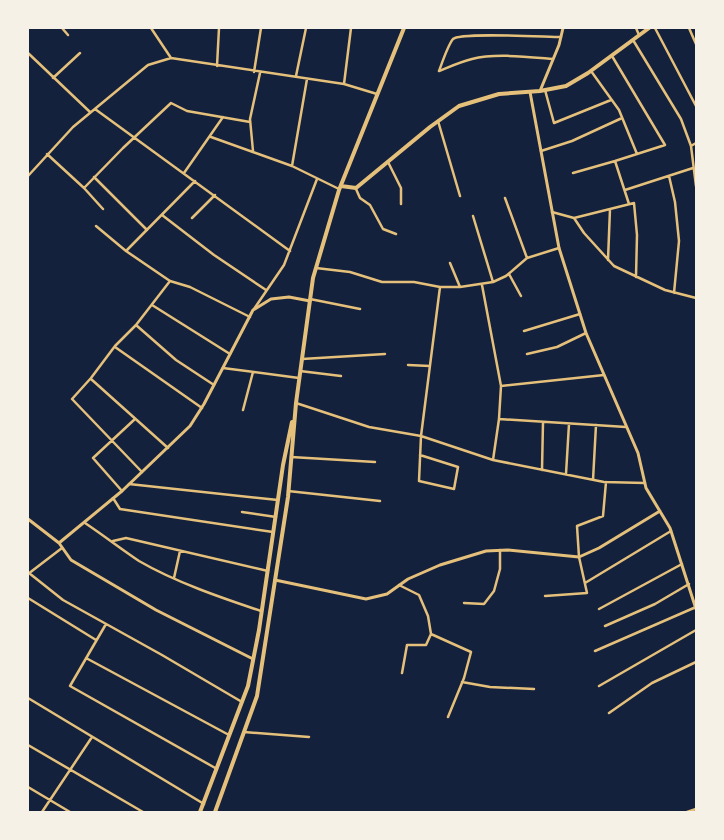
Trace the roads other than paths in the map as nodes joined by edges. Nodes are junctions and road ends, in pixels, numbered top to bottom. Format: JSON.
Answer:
{"nodes":[{"id":1,"x":62,"y":28,"type":"edge"},
{"id":2,"x":150,"y":28,"type":"edge"},
{"id":3,"x":215,"y":28,"type":"edge"},
{"id":4,"x":261,"y":28,"type":"edge"},
{"id":5,"x":306,"y":28,"type":"edge"},
{"id":6,"x":351,"y":28,"type":"edge"},
{"id":7,"x":404,"y":28,"type":"edge"},
{"id":8,"x":564,"y":28,"type":"edge"},
{"id":9,"x":636,"y":28,"type":"edge"},
{"id":10,"x":649,"y":28,"type":"edge"},
{"id":11,"x":655,"y":28,"type":"edge"},
{"id":12,"x":689,"y":28,"type":"edge"},
{"id":13,"x":219,"y":29,"type":"edge"},
{"id":14,"x":68,"y":35,"type":"dead end"},
{"id":15,"x":639,"y":35,"type":"junction"},
{"id":16,"x":561,"y":37,"type":"junction"},
{"id":17,"x":633,"y":40,"type":"junction"},
{"id":18,"x":696,"y":44,"type":"edge"},
{"id":19,"x":28,"y":53,"type":"edge"},
{"id":20,"x":80,"y":53,"type":"dead end"},
{"id":21,"x":612,"y":56,"type":"junction"},
{"id":22,"x":171,"y":58,"type":"junction"},
{"id":23,"x":553,"y":59,"type":"junction"},
{"id":24,"x":217,"y":66,"type":"junction"},
{"id":25,"x":591,"y":71,"type":"junction"},
{"id":26,"x":254,"y":72,"type":"junction"},
{"id":27,"x":260,"y":73,"type":"junction"},
{"id":28,"x":296,"y":76,"type":"junction"},
{"id":29,"x":54,"y":78,"type":"junction"},
{"id":30,"x":307,"y":78,"type":"junction"},
{"id":31,"x":344,"y":84,"type":"junction"},
{"id":32,"x":545,"y":90,"type":"junction"},
{"id":33,"x":540,"y":91,"type":"junction"},
{"id":34,"x":530,"y":92,"type":"junction"},
{"id":35,"x":377,"y":94,"type":"junction"},
{"id":36,"x":612,"y":99,"type":"junction"},
{"id":37,"x":696,"y":106,"type":"edge"},
{"id":38,"x":94,"y":109,"type":"junction"},
{"id":39,"x":90,"y":112,"type":"junction"},
{"id":40,"x":224,"y":117,"type":"junction"},
{"id":41,"x":622,"y":118,"type":"junction"},
{"id":42,"x":438,"y":121,"type":"junction"},
{"id":43,"x":250,"y":122,"type":"junction"},
{"id":44,"x":134,"y":137,"type":"junction"},
{"id":45,"x":211,"y":137,"type":"junction"},
{"id":46,"x":696,"y":144,"type":"edge"},
{"id":47,"x":691,"y":146,"type":"junction"},
{"id":48,"x":253,"y":151,"type":"junction"},
{"id":49,"x":541,"y":151,"type":"junction"},
{"id":50,"x":48,"y":154,"type":"junction"},
{"id":51,"x":637,"y":154,"type":"junction"},
{"id":52,"x":615,"y":161,"type":"junction"},
{"id":53,"x":388,"y":162,"type":"junction"},
{"id":54,"x":292,"y":166,"type":"junction"},
{"id":55,"x":693,"y":168,"type":"junction"},
{"id":56,"x":695,"y":172,"type":"edge"},
{"id":57,"x":184,"y":173,"type":"junction"},
{"id":58,"x":573,"y":173,"type":"dead end"},
{"id":59,"x":28,"y":176,"type":"edge"},
{"id":60,"x":669,"y":176,"type":"junction"},
{"id":61,"x":94,"y":177,"type":"junction"},
{"id":62,"x":318,"y":179,"type":"junction"},
{"id":63,"x":195,"y":181,"type":"junction"},
{"id":64,"x":696,"y":186,"type":"edge"},
{"id":65,"x":84,"y":188,"type":"junction"},
{"id":66,"x":340,"y":188,"type":"junction"},
{"id":67,"x":356,"y":188,"type":"junction"},
{"id":68,"x":625,"y":190,"type":"junction"},
{"id":69,"x":214,"y":195,"type":"junction"},
{"id":70,"x":460,"y":196,"type":"dead end"},
{"id":71,"x":505,"y":198,"type":"dead end"},
{"id":72,"x":401,"y":204,"type":"dead end"},
{"id":73,"x":629,"y":204,"type":"junction"},
{"id":74,"x":103,"y":209,"type":"dead end"},
{"id":75,"x":610,"y":209,"type":"junction"},
{"id":76,"x":552,"y":212,"type":"junction"},
{"id":77,"x":162,"y":215,"type":"junction"},
{"id":78,"x":473,"y":216,"type":"dead end"},
{"id":79,"x":192,"y":218,"type":"dead end"},
{"id":80,"x":574,"y":218,"type":"junction"},
{"id":81,"x":96,"y":226,"type":"dead end"},
{"id":82,"x":147,"y":230,"type":"junction"},
{"id":83,"x":396,"y":234,"type":"dead end"},
{"id":84,"x":559,"y":248,"type":"junction"},
{"id":85,"x":126,"y":251,"type":"junction"},
{"id":86,"x":290,"y":251,"type":"junction"},
{"id":87,"x":527,"y":258,"type":"junction"},
{"id":88,"x":608,"y":260,"type":"junction"},
{"id":89,"x":450,"y":263,"type":"dead end"},
{"id":90,"x":316,"y":268,"type":"junction"},
{"id":91,"x":509,"y":274,"type":"junction"},
{"id":92,"x":636,"y":277,"type":"junction"},
{"id":93,"x":170,"y":281,"type":"junction"},
{"id":94,"x":493,"y":282,"type":"junction"},
{"id":95,"x":482,"y":285,"type":"junction"},
{"id":96,"x":440,"y":287,"type":"junction"},
{"id":97,"x":460,"y":287,"type":"junction"},
{"id":98,"x":267,"y":290,"type":"junction"},
{"id":99,"x":674,"y":293,"type":"junction"},
{"id":100,"x":521,"y":296,"type":"dead end"},
{"id":101,"x":696,"y":298,"type":"edge"},
{"id":102,"x":310,"y":300,"type":"junction"},
{"id":103,"x":152,"y":305,"type":"junction"},
{"id":104,"x":360,"y":309,"type":"dead end"},
{"id":105,"x":254,"y":310,"type":"junction"},
{"id":106,"x":580,"y":314,"type":"junction"},
{"id":107,"x":250,"y":317,"type":"junction"},
{"id":108,"x":136,"y":325,"type":"junction"},
{"id":109,"x":524,"y":330,"type":"dead end"},
{"id":110,"x":586,"y":333,"type":"junction"},
{"id":111,"x":115,"y":346,"type":"junction"},
{"id":112,"x":230,"y":354,"type":"junction"},
{"id":113,"x":385,"y":354,"type":"dead end"},
{"id":114,"x":527,"y":354,"type":"dead end"},
{"id":115,"x":302,"y":359,"type":"junction"},
{"id":116,"x":408,"y":365,"type":"dead end"},
{"id":117,"x":430,"y":366,"type":"junction"},
{"id":118,"x":222,"y":368,"type":"junction"},
{"id":119,"x":300,"y":371,"type":"junction"},
{"id":120,"x":253,"y":372,"type":"junction"},
{"id":121,"x":604,"y":375,"type":"junction"},
{"id":122,"x":341,"y":376,"type":"dead end"},
{"id":123,"x":91,"y":378,"type":"junction"},
{"id":124,"x":299,"y":378,"type":"junction"},
{"id":125,"x":214,"y":385,"type":"junction"},
{"id":126,"x":501,"y":386,"type":"junction"},
{"id":127,"x":296,"y":403,"type":"junction"},
{"id":128,"x":202,"y":408,"type":"junction"},
{"id":129,"x":243,"y":410,"type":"dead end"},
{"id":130,"x":135,"y":419,"type":"junction"},
{"id":131,"x":499,"y":419,"type":"junction"},
{"id":132,"x":543,"y":422,"type":"junction"},
{"id":133,"x":569,"y":424,"type":"junction"},
{"id":134,"x":596,"y":425,"type":"junction"},
{"id":135,"x":626,"y":427,"type":"junction"},
{"id":136,"x":420,"y":436,"type":"junction"},
{"id":137,"x":113,"y":440,"type":"junction"},
{"id":138,"x":168,"y":448,"type":"junction"},
{"id":139,"x":420,"y":455,"type":"junction"},
{"id":140,"x":291,"y":457,"type":"junction"},
{"id":141,"x":493,"y":460,"type":"junction"},
{"id":142,"x":376,"y":462,"type":"dead end"},
{"id":143,"x":542,"y":470,"type":"junction"},
{"id":144,"x":142,"y":472,"type":"junction"},
{"id":145,"x":566,"y":474,"type":"junction"},
{"id":146,"x":594,"y":480,"type":"junction"},
{"id":147,"x":606,"y":482,"type":"junction"},
{"id":148,"x":645,"y":483,"type":"junction"},
{"id":149,"x":129,"y":484,"type":"junction"},
{"id":150,"x":122,"y":491,"type":"junction"},
{"id":151,"x":288,"y":491,"type":"junction"},
{"id":152,"x":113,"y":498,"type":"junction"},
{"id":153,"x":278,"y":500,"type":"junction"},
{"id":154,"x":380,"y":501,"type":"dead end"},
{"id":155,"x":660,"y":511,"type":"junction"},
{"id":156,"x":242,"y":512,"type":"dead end"},
{"id":157,"x":276,"y":517,"type":"junction"},
{"id":158,"x":28,"y":519,"type":"edge"},
{"id":159,"x":85,"y":522,"type":"junction"},
{"id":160,"x":671,"y":531,"type":"junction"},
{"id":161,"x":273,"y":532,"type":"junction"},
{"id":162,"x":112,"y":541,"type":"junction"},
{"id":163,"x":59,"y":543,"type":"junction"},
{"id":164,"x":62,"y":548,"type":"junction"},
{"id":165,"x":180,"y":550,"type":"junction"},
{"id":166,"x":500,"y":550,"type":"junction"},
{"id":167,"x":579,"y":557,"type":"junction"},
{"id":168,"x":682,"y":564,"type":"junction"},
{"id":169,"x":268,"y":571,"type":"junction"},
{"id":170,"x":28,"y":573,"type":"edge"},
{"id":171,"x":174,"y":578,"type":"junction"},
{"id":172,"x":275,"y":580,"type":"junction"},
{"id":173,"x":585,"y":582,"type":"junction"},
{"id":174,"x":689,"y":584,"type":"junction"},
{"id":175,"x":399,"y":585,"type":"junction"},
{"id":176,"x":545,"y":596,"type":"dead end"},
{"id":177,"x":28,"y":598,"type":"edge"},
{"id":178,"x":464,"y":604,"type":"dead end"},
{"id":179,"x":696,"y":608,"type":"edge"},
{"id":180,"x":599,"y":609,"type":"dead end"},
{"id":181,"x":262,"y":612,"type":"junction"},
{"id":182,"x":106,"y":624,"type":"junction"},
{"id":183,"x":606,"y":626,"type":"dead end"},
{"id":184,"x":696,"y":630,"type":"edge"},
{"id":185,"x":431,"y":634,"type":"junction"},
{"id":186,"x":96,"y":640,"type":"junction"},
{"id":187,"x":594,"y":651,"type":"dead end"},
{"id":188,"x":86,"y":658,"type":"junction"},
{"id":189,"x":253,"y":659,"type":"junction"},
{"id":190,"x":696,"y":662,"type":"edge"},
{"id":191,"x":402,"y":673,"type":"dead end"},
{"id":192,"x":462,"y":682,"type":"junction"},
{"id":193,"x":600,"y":686,"type":"dead end"},
{"id":194,"x":534,"y":689,"type":"dead end"},
{"id":195,"x":28,"y":698,"type":"edge"},
{"id":196,"x":242,"y":702,"type":"junction"},
{"id":197,"x":609,"y":712,"type":"dead end"},
{"id":198,"x":448,"y":718,"type":"dead end"},
{"id":199,"x":244,"y":732,"type":"junction"},
{"id":200,"x":229,"y":736,"type":"junction"},
{"id":201,"x":92,"y":737,"type":"junction"},
{"id":202,"x":310,"y":738,"type":"dead end"},
{"id":203,"x":28,"y":745,"type":"edge"},
{"id":204,"x":217,"y":769,"type":"junction"},
{"id":205,"x":70,"y":770,"type":"junction"},
{"id":206,"x":28,"y":787,"type":"edge"},
{"id":207,"x":50,"y":800,"type":"junction"},
{"id":208,"x":204,"y":804,"type":"junction"},
{"id":209,"x":696,"y":809,"type":"edge"},
{"id":210,"x":42,"y":812,"type":"edge"},
{"id":211,"x":70,"y":812,"type":"edge"},
{"id":212,"x":143,"y":812,"type":"edge"},
{"id":213,"x":200,"y":812,"type":"edge"},
{"id":214,"x":215,"y":812,"type":"edge"},
{"id":215,"x":687,"y":812,"type":"edge"}],
"edges":[{"from":1,"to":14,"type":"street"},
{"from":2,"to":22,"type":"street"},
{"from":3,"to":13,"type":"street"},
{"from":4,"to":26,"type":"street"},
{"from":5,"to":28,"type":"street"},
{"from":6,"to":31,"type":"street"},
{"from":7,"to":35,"type":"main road"},
{"from":8,"to":16,"type":"street"},
{"from":9,"to":15,"type":"street"},
{"from":10,"to":15,"type":"main road"},
{"from":11,"to":37,"type":"street"},
{"from":12,"to":18,"type":"street"},
{"from":13,"to":24,"type":"street"},
{"from":15,"to":17,"type":"main road"},
{"from":16,"to":23,"type":"street"},
{"from":16,"to":23,"type":"street"},
{"from":17,"to":21,"type":"main road"},
{"from":17,"to":47,"type":"street"},
{"from":19,"to":29,"type":"street"},
{"from":20,"to":29,"type":"street"},
{"from":21,"to":25,"type":"main road"},
{"from":21,"to":51,"type":"street"},
{"from":22,"to":24,"type":"street"},
{"from":22,"to":38,"type":"street"},
{"from":23,"to":33,"type":"street"},
{"from":24,"to":26,"type":"street"},
{"from":25,"to":32,"type":"main road"},
{"from":25,"to":36,"type":"street"},
{"from":26,"to":27,"type":"street"},
{"from":27,"to":28,"type":"street"},
{"from":27,"to":43,"type":"street"},
{"from":28,"to":30,"type":"street"},
{"from":29,"to":39,"type":"street"},
{"from":30,"to":31,"type":"street"},
{"from":30,"to":54,"type":"street"},
{"from":31,"to":35,"type":"street"},
{"from":32,"to":33,"type":"main road"},
{"from":32,"to":36,"type":"street"},
{"from":33,"to":34,"type":"main road"},
{"from":34,"to":42,"type":"main road"},
{"from":34,"to":49,"type":"street"},
{"from":35,"to":66,"type":"main road"},
{"from":36,"to":41,"type":"street"},
{"from":38,"to":39,"type":"street"},
{"from":38,"to":44,"type":"street"},
{"from":39,"to":50,"type":"street"},
{"from":40,"to":43,"type":"street"},
{"from":40,"to":44,"type":"street"},
{"from":40,"to":45,"type":"street"},
{"from":41,"to":49,"type":"street"},
{"from":41,"to":51,"type":"street"},
{"from":42,"to":53,"type":"main road"},
{"from":42,"to":70,"type":"street"},
{"from":43,"to":48,"type":"street"},
{"from":44,"to":57,"type":"street"},
{"from":44,"to":61,"type":"street"},
{"from":45,"to":48,"type":"street"},
{"from":45,"to":57,"type":"street"},
{"from":46,"to":47,"type":"street"},
{"from":47,"to":55,"type":"street"},
{"from":48,"to":54,"type":"street"},
{"from":49,"to":76,"type":"street"},
{"from":50,"to":59,"type":"street"},
{"from":50,"to":65,"type":"street"},
{"from":51,"to":52,"type":"street"},
{"from":52,"to":58,"type":"street"},
{"from":52,"to":68,"type":"street"},
{"from":53,"to":67,"type":"main road"},
{"from":53,"to":72,"type":"street"},
{"from":54,"to":62,"type":"street"},
{"from":55,"to":56,"type":"street"},
{"from":55,"to":60,"type":"street"},
{"from":56,"to":64,"type":"street"},
{"from":57,"to":63,"type":"street"},
{"from":60,"to":68,"type":"street"},
{"from":60,"to":99,"type":"street"},
{"from":61,"to":65,"type":"street"},
{"from":61,"to":82,"type":"street"},
{"from":62,"to":66,"type":"street"},
{"from":62,"to":86,"type":"street"},
{"from":63,"to":69,"type":"street"},
{"from":63,"to":77,"type":"street"},
{"from":65,"to":74,"type":"street"},
{"from":66,"to":67,"type":"main road"},
{"from":66,"to":90,"type":"main road"},
{"from":67,"to":83,"type":"street"},
{"from":68,"to":73,"type":"street"},
{"from":69,"to":79,"type":"street"},
{"from":69,"to":86,"type":"street"},
{"from":71,"to":87,"type":"street"},
{"from":73,"to":75,"type":"street"},
{"from":73,"to":92,"type":"street"},
{"from":75,"to":80,"type":"street"},
{"from":75,"to":88,"type":"street"},
{"from":76,"to":80,"type":"street"},
{"from":76,"to":84,"type":"street"},
{"from":77,"to":82,"type":"street"},
{"from":77,"to":98,"type":"street"},
{"from":78,"to":94,"type":"street"},
{"from":80,"to":88,"type":"street"},
{"from":81,"to":85,"type":"street"},
{"from":82,"to":85,"type":"street"},
{"from":84,"to":87,"type":"street"},
{"from":84,"to":106,"type":"street"},
{"from":85,"to":93,"type":"street"},
{"from":86,"to":98,"type":"street"},
{"from":87,"to":91,"type":"street"},
{"from":88,"to":92,"type":"street"},
{"from":89,"to":97,"type":"street"},
{"from":90,"to":96,"type":"street"},
{"from":90,"to":102,"type":"main road"},
{"from":91,"to":94,"type":"street"},
{"from":91,"to":100,"type":"street"},
{"from":92,"to":99,"type":"street"},
{"from":93,"to":103,"type":"street"},
{"from":93,"to":107,"type":"street"},
{"from":94,"to":95,"type":"street"},
{"from":95,"to":97,"type":"street"},
{"from":95,"to":126,"type":"street"},
{"from":96,"to":97,"type":"street"},
{"from":96,"to":117,"type":"street"},
{"from":98,"to":105,"type":"street"},
{"from":99,"to":101,"type":"street"},
{"from":102,"to":104,"type":"street"},
{"from":102,"to":105,"type":"street"},
{"from":102,"to":115,"type":"main road"},
{"from":103,"to":108,"type":"street"},
{"from":103,"to":112,"type":"street"},
{"from":105,"to":107,"type":"street"},
{"from":106,"to":109,"type":"street"},
{"from":106,"to":110,"type":"street"},
{"from":107,"to":112,"type":"street"},
{"from":108,"to":111,"type":"street"},
{"from":108,"to":125,"type":"street"},
{"from":110,"to":114,"type":"street"},
{"from":110,"to":121,"type":"street"},
{"from":111,"to":123,"type":"street"},
{"from":111,"to":128,"type":"street"},
{"from":112,"to":118,"type":"street"},
{"from":113,"to":115,"type":"street"},
{"from":115,"to":119,"type":"main road"},
{"from":116,"to":117,"type":"street"},
{"from":117,"to":136,"type":"street"},
{"from":118,"to":120,"type":"street"},
{"from":118,"to":125,"type":"street"},
{"from":119,"to":122,"type":"street"},
{"from":119,"to":124,"type":"main road"},
{"from":120,"to":124,"type":"street"},
{"from":120,"to":129,"type":"street"},
{"from":121,"to":126,"type":"street"},
{"from":121,"to":135,"type":"street"},
{"from":123,"to":130,"type":"street"},
{"from":123,"to":137,"type":"street"},
{"from":124,"to":127,"type":"main road"},
{"from":125,"to":128,"type":"street"},
{"from":126,"to":131,"type":"street"},
{"from":127,"to":136,"type":"street"},
{"from":127,"to":140,"type":"main road"},
{"from":127,"to":153,"type":"main road"},
{"from":128,"to":138,"type":"street"},
{"from":130,"to":137,"type":"street"},
{"from":130,"to":138,"type":"street"},
{"from":131,"to":132,"type":"street"},
{"from":131,"to":141,"type":"street"},
{"from":132,"to":133,"type":"street"},
{"from":132,"to":143,"type":"street"},
{"from":133,"to":134,"type":"street"},
{"from":133,"to":145,"type":"street"},
{"from":134,"to":135,"type":"street"},
{"from":134,"to":146,"type":"street"},
{"from":135,"to":148,"type":"street"},
{"from":136,"to":139,"type":"street"},
{"from":136,"to":141,"type":"street"},
{"from":137,"to":144,"type":"street"},
{"from":137,"to":150,"type":"street"},
{"from":138,"to":144,"type":"street"},
{"from":139,"to":139,"type":"street"},
{"from":140,"to":142,"type":"street"},
{"from":140,"to":151,"type":"main road"},
{"from":141,"to":143,"type":"street"},
{"from":143,"to":145,"type":"street"},
{"from":144,"to":149,"type":"street"},
{"from":145,"to":146,"type":"street"},
{"from":146,"to":147,"type":"street"},
{"from":147,"to":148,"type":"street"},
{"from":147,"to":167,"type":"street"},
{"from":148,"to":155,"type":"street"},
{"from":149,"to":150,"type":"street"},
{"from":149,"to":153,"type":"street"},
{"from":150,"to":152,"type":"street"},
{"from":151,"to":154,"type":"street"},
{"from":151,"to":172,"type":"main road"},
{"from":152,"to":159,"type":"street"},
{"from":152,"to":161,"type":"street"},
{"from":153,"to":157,"type":"main road"},
{"from":155,"to":160,"type":"street"},
{"from":155,"to":167,"type":"street"},
{"from":156,"to":157,"type":"street"},
{"from":157,"to":161,"type":"main road"},
{"from":158,"to":163,"type":"street"},
{"from":159,"to":162,"type":"street"},
{"from":159,"to":163,"type":"street"},
{"from":160,"to":168,"type":"street"},
{"from":160,"to":173,"type":"street"},
{"from":161,"to":169,"type":"main road"},
{"from":162,"to":165,"type":"street"},
{"from":162,"to":171,"type":"street"},
{"from":163,"to":164,"type":"street"},
{"from":164,"to":170,"type":"street"},
{"from":164,"to":189,"type":"street"},
{"from":165,"to":169,"type":"street"},
{"from":165,"to":171,"type":"street"},
{"from":166,"to":167,"type":"street"},
{"from":166,"to":175,"type":"street"},
{"from":166,"to":178,"type":"street"},
{"from":167,"to":173,"type":"street"},
{"from":168,"to":174,"type":"street"},
{"from":168,"to":180,"type":"street"},
{"from":169,"to":181,"type":"main road"},
{"from":170,"to":182,"type":"street"},
{"from":171,"to":181,"type":"street"},
{"from":172,"to":175,"type":"street"},
{"from":172,"to":199,"type":"main road"},
{"from":173,"to":176,"type":"street"},
{"from":174,"to":179,"type":"street"},
{"from":174,"to":183,"type":"street"},
{"from":175,"to":185,"type":"street"},
{"from":177,"to":186,"type":"street"},
{"from":179,"to":187,"type":"street"},
{"from":181,"to":189,"type":"main road"},
{"from":182,"to":186,"type":"street"},
{"from":182,"to":196,"type":"street"},
{"from":184,"to":193,"type":"street"},
{"from":185,"to":191,"type":"street"},
{"from":185,"to":192,"type":"street"},
{"from":186,"to":188,"type":"street"},
{"from":188,"to":200,"type":"street"},
{"from":188,"to":204,"type":"street"},
{"from":189,"to":196,"type":"main road"},
{"from":190,"to":197,"type":"street"},
{"from":192,"to":194,"type":"street"},
{"from":192,"to":198,"type":"street"},
{"from":195,"to":201,"type":"street"},
{"from":196,"to":200,"type":"main road"},
{"from":199,"to":202,"type":"street"},
{"from":199,"to":214,"type":"main road"},
{"from":200,"to":204,"type":"main road"},
{"from":201,"to":205,"type":"street"},
{"from":201,"to":208,"type":"street"},
{"from":203,"to":205,"type":"street"},
{"from":204,"to":208,"type":"main road"},
{"from":205,"to":207,"type":"street"},
{"from":205,"to":212,"type":"street"},
{"from":206,"to":207,"type":"street"},
{"from":207,"to":210,"type":"street"},
{"from":207,"to":211,"type":"street"},
{"from":208,"to":213,"type":"main road"},
{"from":209,"to":215,"type":"street"}]}
